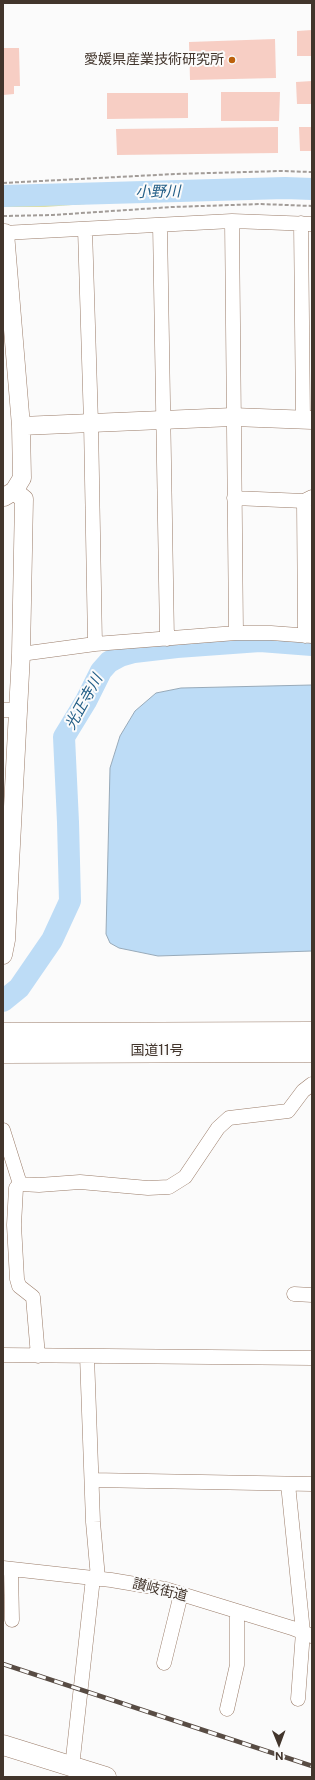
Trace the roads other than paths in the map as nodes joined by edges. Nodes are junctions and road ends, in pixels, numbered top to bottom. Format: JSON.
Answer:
{"nodes":[{"id":1,"x":232,"y":221,"type":"junction"},
{"id":2,"x":306,"y":223,"type":"edge"},
{"id":3,"x":160,"y":225,"type":"junction"},
{"id":4,"x":4,"y":227,"type":"edge"},
{"id":5,"x":85,"y":229,"type":"junction"},
{"id":6,"x":6,"y":294,"type":"edge"},
{"id":7,"x":233,"y":417,"type":"junction"},
{"id":8,"x":163,"y":420,"type":"junction"},
{"id":9,"x":308,"y":420,"type":"edge"},
{"id":10,"x":91,"y":424,"type":"junction"},
{"id":11,"x":21,"y":426,"type":"junction"},
{"id":12,"x":8,"y":494,"type":"edge"},
{"id":13,"x":234,"y":498,"type":"junction"},
{"id":14,"x":308,"y":499,"type":"edge"},
{"id":15,"x":236,"y":633,"type":"junction"},
{"id":16,"x":308,"y":636,"type":"edge"},
{"id":17,"x":167,"y":638,"type":"junction"},
{"id":18,"x":95,"y":644,"type":"junction"},
{"id":19,"x":22,"y":654,"type":"junction"},
{"id":20,"x":10,"y":710,"type":"edge"},
{"id":21,"x":3,"y":956,"type":"edge"},
{"id":22,"x":312,"y":1033,"type":"edge"},
{"id":23,"x":3,"y":1034,"type":"edge"},
{"id":24,"x":312,"y":1050,"type":"edge"},
{"id":25,"x":3,"y":1052,"type":"edge"},
{"id":26,"x":312,"y":1084,"type":"edge"},
{"id":27,"x":3,"y":1130,"type":"edge"},
{"id":28,"x":20,"y":1184,"type":"junction"},
{"id":29,"x":294,"y":1294,"type":"dead end"},
{"id":30,"x":312,"y":1295,"type":"edge"},
{"id":31,"x":3,"y":1355,"type":"edge"},
{"id":32,"x":38,"y":1356,"type":"junction"},
{"id":33,"x":87,"y":1356,"type":"junction"},
{"id":34,"x":312,"y":1358,"type":"edge"},
{"id":35,"x":92,"y":1480,"type":"junction"},
{"id":36,"x":288,"y":1484,"type":"junction"},
{"id":37,"x":312,"y":1484,"type":"edge"},
{"id":38,"x":7,"y":1568,"type":"edge"},
{"id":39,"x":95,"y":1578,"type":"junction"},
{"id":40,"x":181,"y":1594,"type":"junction"},
{"id":41,"x":237,"y":1612,"type":"junction"},
{"id":42,"x":12,"y":1620,"type":"dead end"},
{"id":43,"x":307,"y":1634,"type":"edge"},
{"id":44,"x":164,"y":1663,"type":"dead end"},
{"id":45,"x":298,"y":1699,"type":"dead end"},
{"id":46,"x":227,"y":1708,"type":"dead end"},
{"id":47,"x":3,"y":1745,"type":"edge"},
{"id":48,"x":72,"y":1766,"type":"junction"},
{"id":49,"x":106,"y":1777,"type":"edge"}],
"edges":[{"from":1,"to":2,"type":"street"},
{"from":1,"to":3,"type":"street"},
{"from":1,"to":7,"type":"street"},
{"from":2,"to":9,"type":"street"},
{"from":3,"to":5,"type":"street"},
{"from":3,"to":8,"type":"street"},
{"from":4,"to":5,"type":"street"},
{"from":4,"to":6,"type":"street"},
{"from":5,"to":10,"type":"street"},
{"from":6,"to":11,"type":"street"},
{"from":7,"to":8,"type":"street"},
{"from":7,"to":9,"type":"street"},
{"from":7,"to":13,"type":"street"},
{"from":8,"to":10,"type":"street"},
{"from":8,"to":17,"type":"street"},
{"from":10,"to":11,"type":"street"},
{"from":10,"to":18,"type":"street"},
{"from":11,"to":12,"type":"street"},
{"from":12,"to":19,"type":"street"},
{"from":13,"to":14,"type":"street"},
{"from":13,"to":15,"type":"street"},
{"from":14,"to":16,"type":"street"},
{"from":15,"to":16,"type":"street"},
{"from":15,"to":17,"type":"street"},
{"from":17,"to":18,"type":"street"},
{"from":18,"to":19,"type":"street"},
{"from":19,"to":20,"type":"street"},
{"from":20,"to":21,"type":"street"},
{"from":22,"to":23,"type":"highway","name":"国道11号"},
{"from":24,"to":25,"type":"highway","name":"国道11号"},
{"from":26,"to":28,"type":"street"},
{"from":27,"to":28,"type":"street"},
{"from":28,"to":32,"type":"street"},
{"from":29,"to":30,"type":"street"},
{"from":31,"to":32,"type":"street"},
{"from":32,"to":33,"type":"street"},
{"from":33,"to":34,"type":"street"},
{"from":33,"to":35,"type":"street"},
{"from":35,"to":36,"type":"street"},
{"from":35,"to":39,"type":"street"},
{"from":36,"to":37,"type":"street"},
{"from":36,"to":43,"type":"street"},
{"from":38,"to":39,"type":"street","name":"讃岐街道"},
{"from":38,"to":42,"type":"street"},
{"from":39,"to":40,"type":"street","name":"讃岐街道"},
{"from":39,"to":48,"type":"street"},
{"from":40,"to":41,"type":"street","name":"讃岐街道"},
{"from":40,"to":44,"type":"street"},
{"from":41,"to":43,"type":"street","name":"讃岐街道"},
{"from":41,"to":46,"type":"street"},
{"from":43,"to":45,"type":"street"},
{"from":47,"to":48,"type":"main road"},
{"from":48,"to":49,"type":"main road"}]}
